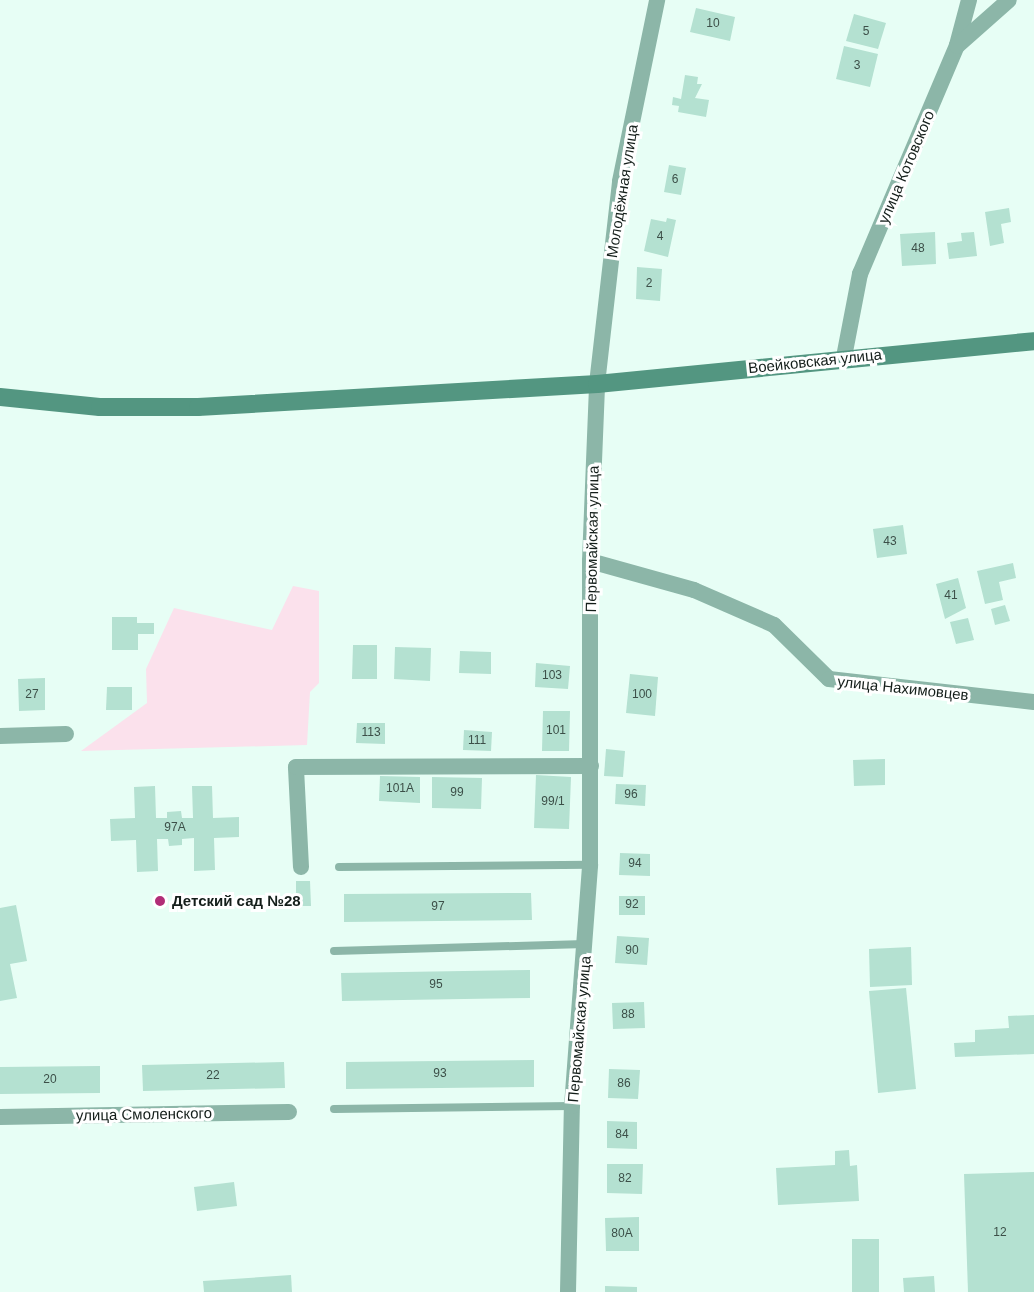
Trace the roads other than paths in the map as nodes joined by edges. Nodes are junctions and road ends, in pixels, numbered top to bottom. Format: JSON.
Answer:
{"nodes":[{"id":1,"x":657,"y":0,"type":"edge"},
{"id":2,"x":969,"y":0,"type":"edge"},
{"id":3,"x":1009,"y":0,"type":"edge"},
{"id":4,"x":957,"y":46,"type":"junction"},
{"id":5,"x":1034,"y":341,"type":"edge"},
{"id":6,"x":844,"y":357,"type":"junction"},
{"id":7,"x":597,"y":384,"type":"junction"},
{"id":8,"x":0,"y":398,"type":"edge"},
{"id":9,"x":590,"y":561,"type":"junction"},
{"id":10,"x":1034,"y":702,"type":"edge"},
{"id":11,"x":66,"y":734,"type":"dead end"},
{"id":12,"x":0,"y":736,"type":"edge"},
{"id":13,"x":591,"y":766,"type":"junction"},
{"id":14,"x":590,"y":865,"type":"junction"},
{"id":15,"x":301,"y":867,"type":"dead end"},
{"id":16,"x":339,"y":867,"type":"dead end"},
{"id":17,"x":586,"y":944,"type":"junction"},
{"id":18,"x":334,"y":951,"type":"dead end"},
{"id":19,"x":572,"y":1106,"type":"junction"},
{"id":20,"x":334,"y":1109,"type":"dead end"},
{"id":21,"x":289,"y":1112,"type":"dead end"},
{"id":22,"x":0,"y":1118,"type":"edge"},
{"id":23,"x":568,"y":1292,"type":"edge"}],
"edges":[{"from":1,"to":7,"type":"street","name":"Молодёжная улица"},
{"from":2,"to":4,"type":"street"},
{"from":3,"to":4,"type":"street","name":"улица Котовского"},
{"from":4,"to":6,"type":"street","name":"улица Котовского"},
{"from":5,"to":6,"type":"main road","name":"Воейковская улица"},
{"from":6,"to":7,"type":"main road","name":"Воейковская улица"},
{"from":7,"to":8,"type":"main road","name":"Воейковская улица"},
{"from":7,"to":9,"type":"street","name":"Первомайская улица"},
{"from":9,"to":10,"type":"street","name":"улица Нахимовцев"},
{"from":9,"to":13,"type":"street","name":"Первомайская улица"},
{"from":11,"to":12,"type":"street"},
{"from":13,"to":14,"type":"street","name":"Первомайская улица"},
{"from":13,"to":15,"type":"street"},
{"from":14,"to":16,"type":"lane"},
{"from":14,"to":17,"type":"street","name":"Первомайская улица"},
{"from":17,"to":18,"type":"lane"},
{"from":17,"to":19,"type":"street","name":"Первомайская улица"},
{"from":19,"to":20,"type":"lane"},
{"from":19,"to":23,"type":"street","name":"Первомайская улица"},
{"from":21,"to":22,"type":"street","name":"улица Смоленского"}]}
